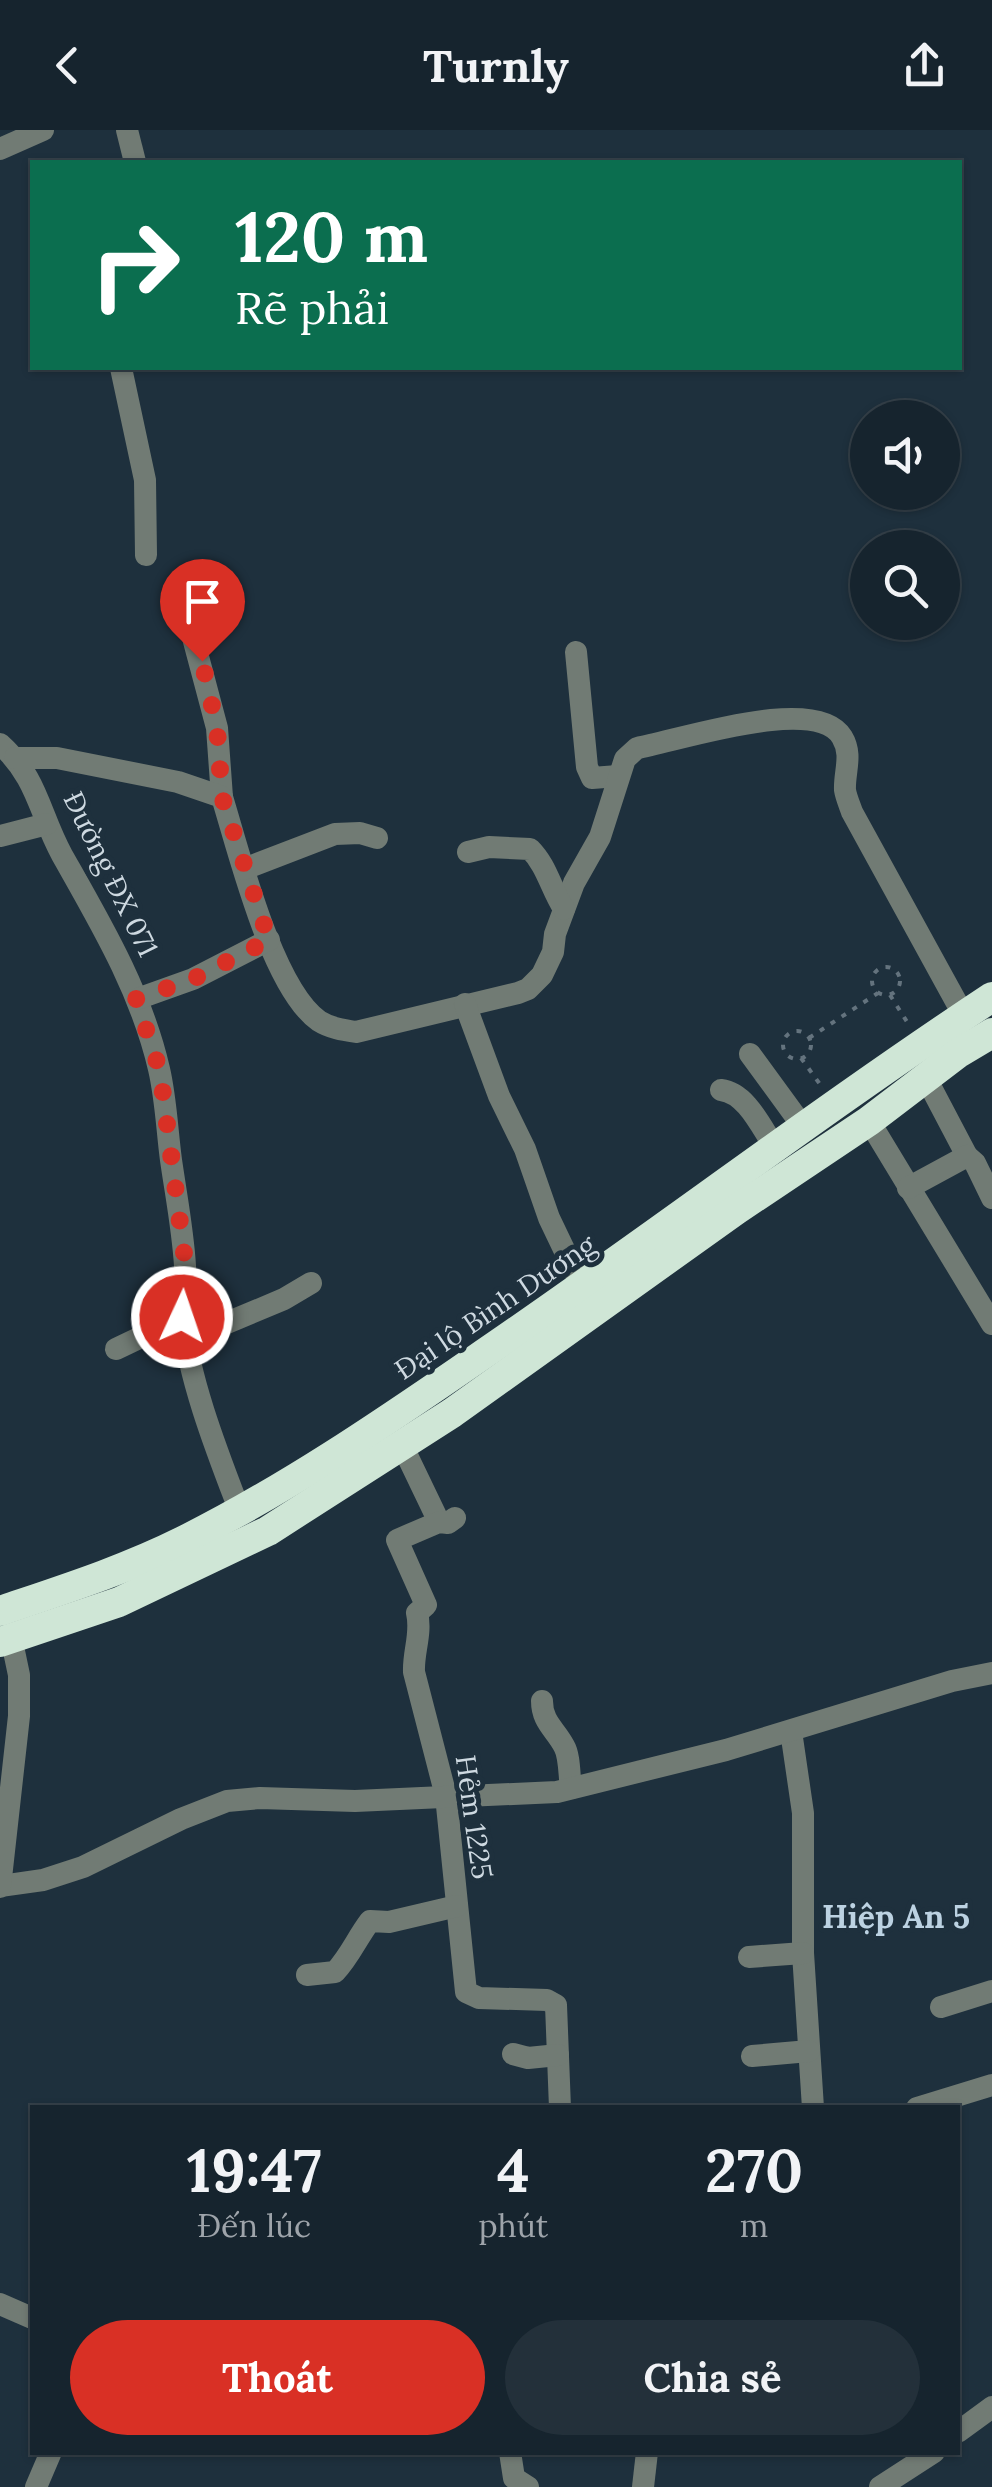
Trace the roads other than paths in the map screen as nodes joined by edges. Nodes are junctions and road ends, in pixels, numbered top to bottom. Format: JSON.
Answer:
{"nodes":[{"id":1,"x":44,"y":130,"type":"edge"},
{"id":2,"x":127,"y":130,"type":"edge"},
{"id":3,"x":0,"y":149,"type":"edge"},
{"id":4,"x":134,"y":160,"type":"edge"},
{"id":5,"x":121,"y":370,"type":"edge"},
{"id":6,"x":146,"y":555,"type":"dead end"},
{"id":7,"x":192,"y":634,"type":"dead end"},
{"id":8,"x":576,"y":652,"type":"dead end"},
{"id":9,"x":7,"y":750,"type":"edge"},
{"id":10,"x":618,"y":776,"type":"junction"},
{"id":11,"x":222,"y":797,"type":"junction"},
{"id":12,"x":48,"y":824,"type":"junction"},
{"id":13,"x":0,"y":836,"type":"edge"},
{"id":14,"x":377,"y":838,"type":"dead end"},
{"id":15,"x":468,"y":852,"type":"dead end"},
{"id":16,"x":244,"y":869,"type":"junction"},
{"id":17,"x":564,"y":909,"type":"junction"},
{"id":18,"x":269,"y":940,"type":"junction"},
{"id":19,"x":992,"y":998,"type":"edge"},
{"id":20,"x":136,"y":999,"type":"junction"},
{"id":21,"x":464,"y":1004,"type":"junction"},
{"id":22,"x":964,"y":1016,"type":"junction"},
{"id":23,"x":992,"y":1033,"type":"edge"},
{"id":24,"x":750,"y":1054,"type":"dead end"},
{"id":25,"x":926,"y":1078,"type":"junction"},
{"id":26,"x":722,"y":1090,"type":"dead end"},
{"id":27,"x":868,"y":1121,"type":"junction"},
{"id":28,"x":804,"y":1128,"type":"junction"},
{"id":29,"x":776,"y":1148,"type":"junction"},
{"id":30,"x":967,"y":1156,"type":"junction"},
{"id":31,"x":908,"y":1188,"type":"junction"},
{"id":32,"x":992,"y":1198,"type":"edge"},
{"id":33,"x":311,"y":1283,"type":"dead end"},
{"id":34,"x":582,"y":1287,"type":"junction"},
{"id":35,"x":992,"y":1324,"type":"edge"},
{"id":36,"x":184,"y":1328,"type":"junction"},
{"id":37,"x":116,"y":1349,"type":"dead end"},
{"id":38,"x":402,"y":1445,"type":"junction"},
{"id":39,"x":239,"y":1509,"type":"junction"},
{"id":40,"x":4,"y":1630,"type":"edge"},
{"id":41,"x":992,"y":1673,"type":"edge"},
{"id":42,"x":542,"y":1701,"type":"dead end"},
{"id":43,"x":791,"y":1731,"type":"junction"},
{"id":44,"x":571,"y":1788,"type":"junction"},
{"id":45,"x":446,"y":1796,"type":"junction"},
{"id":46,"x":0,"y":1886,"type":"edge"},
{"id":47,"x":456,"y":1906,"type":"junction"},
{"id":48,"x":803,"y":1953,"type":"junction"},
{"id":49,"x":749,"y":1957,"type":"dead end"},
{"id":50,"x":307,"y":1975,"type":"dead end"},
{"id":51,"x":992,"y":1991,"type":"edge"},
{"id":52,"x":941,"y":2007,"type":"dead end"},
{"id":53,"x":809,"y":2051,"type":"junction"},
{"id":54,"x":514,"y":2054,"type":"dead end"},
{"id":55,"x":558,"y":2055,"type":"junction"},
{"id":56,"x":752,"y":2056,"type":"dead end"},
{"id":57,"x":992,"y":2084,"type":"edge"},
{"id":58,"x":560,"y":2105,"type":"edge"},
{"id":59,"x":813,"y":2105,"type":"edge"},
{"id":60,"x":926,"y":2105,"type":"edge"},
{"id":61,"x":0,"y":2304,"type":"edge"},
{"id":62,"x":30,"y":2317,"type":"edge"},
{"id":63,"x":992,"y":2407,"type":"edge"},
{"id":64,"x":960,"y":2431,"type":"edge"},
{"id":65,"x":50,"y":2455,"type":"edge"},
{"id":66,"x":510,"y":2455,"type":"edge"},
{"id":67,"x":647,"y":2455,"type":"edge"},
{"id":68,"x":929,"y":2455,"type":"edge"},
{"id":69,"x":36,"y":2487,"type":"edge"},
{"id":70,"x":528,"y":2487,"type":"edge"},
{"id":71,"x":643,"y":2487,"type":"edge"},
{"id":72,"x":880,"y":2487,"type":"edge"}],
"edges":[{"from":1,"to":3,"type":"street"},
{"from":2,"to":4,"type":"street"},
{"from":5,"to":6,"type":"street"},
{"from":7,"to":11,"type":"street"},
{"from":8,"to":10,"type":"street"},
{"from":9,"to":11,"type":"street"},
{"from":9,"to":12,"type":"street","name":"Đường ĐX 071"},
{"from":10,"to":17,"type":"street"},
{"from":10,"to":22,"type":"street"},
{"from":11,"to":16,"type":"street"},
{"from":12,"to":13,"type":"street"},
{"from":12,"to":20,"type":"street","name":"Đường ĐX 071"},
{"from":14,"to":16,"type":"street"},
{"from":15,"to":17,"type":"street"},
{"from":16,"to":18,"type":"street"},
{"from":17,"to":21,"type":"street"},
{"from":18,"to":20,"type":"street"},
{"from":18,"to":21,"type":"street"},
{"from":19,"to":22,"type":"highway","name":"Đại lộ Bình Dương"},
{"from":20,"to":36,"type":"street","name":"Đường ĐX 071"},
{"from":21,"to":34,"type":"street"},
{"from":22,"to":28,"type":"highway","name":"Đại lộ Bình Dương"},
{"from":23,"to":25,"type":"highway"},
{"from":24,"to":28,"type":"street"},
{"from":25,"to":27,"type":"highway"},
{"from":25,"to":30,"type":"street"},
{"from":26,"to":29,"type":"street"},
{"from":27,"to":31,"type":"street"},
{"from":27,"to":38,"type":"highway"},
{"from":28,"to":29,"type":"highway","name":"Đại lộ Bình Dương"},
{"from":29,"to":34,"type":"highway","name":"Đại lộ Bình Dương"},
{"from":30,"to":31,"type":"street"},
{"from":30,"to":32,"type":"street"},
{"from":31,"to":35,"type":"street"},
{"from":33,"to":36,"type":"street"},
{"from":34,"to":39,"type":"highway","name":"Đại lộ Bình Dương"},
{"from":36,"to":37,"type":"street"},
{"from":36,"to":39,"type":"street","name":"Đường ĐX 071"},
{"from":38,"to":40,"type":"highway"},
{"from":38,"to":45,"type":"street","name":"Hẻm 1225"},
{"from":39,"to":40,"type":"highway","name":"Đại lộ Bình Dương"},
{"from":40,"to":46,"type":"street"},
{"from":41,"to":43,"type":"street"},
{"from":42,"to":44,"type":"street"},
{"from":43,"to":44,"type":"street"},
{"from":43,"to":48,"type":"street"},
{"from":44,"to":45,"type":"street"},
{"from":45,"to":46,"type":"street"},
{"from":45,"to":47,"type":"street","name":"Hẻm 1225"},
{"from":47,"to":50,"type":"street"},
{"from":47,"to":55,"type":"street","name":"Hẻm 1225"},
{"from":48,"to":49,"type":"street"},
{"from":48,"to":53,"type":"street"},
{"from":51,"to":52,"type":"street"},
{"from":53,"to":56,"type":"street"},
{"from":53,"to":59,"type":"street"},
{"from":54,"to":55,"type":"street"},
{"from":55,"to":58,"type":"street","name":"Hẻm 1225"},
{"from":57,"to":60,"type":"street"},
{"from":61,"to":62,"type":"street"},
{"from":63,"to":64,"type":"street"},
{"from":65,"to":69,"type":"street"},
{"from":66,"to":70,"type":"street"},
{"from":67,"to":71,"type":"street"},
{"from":68,"to":72,"type":"street"}]}
